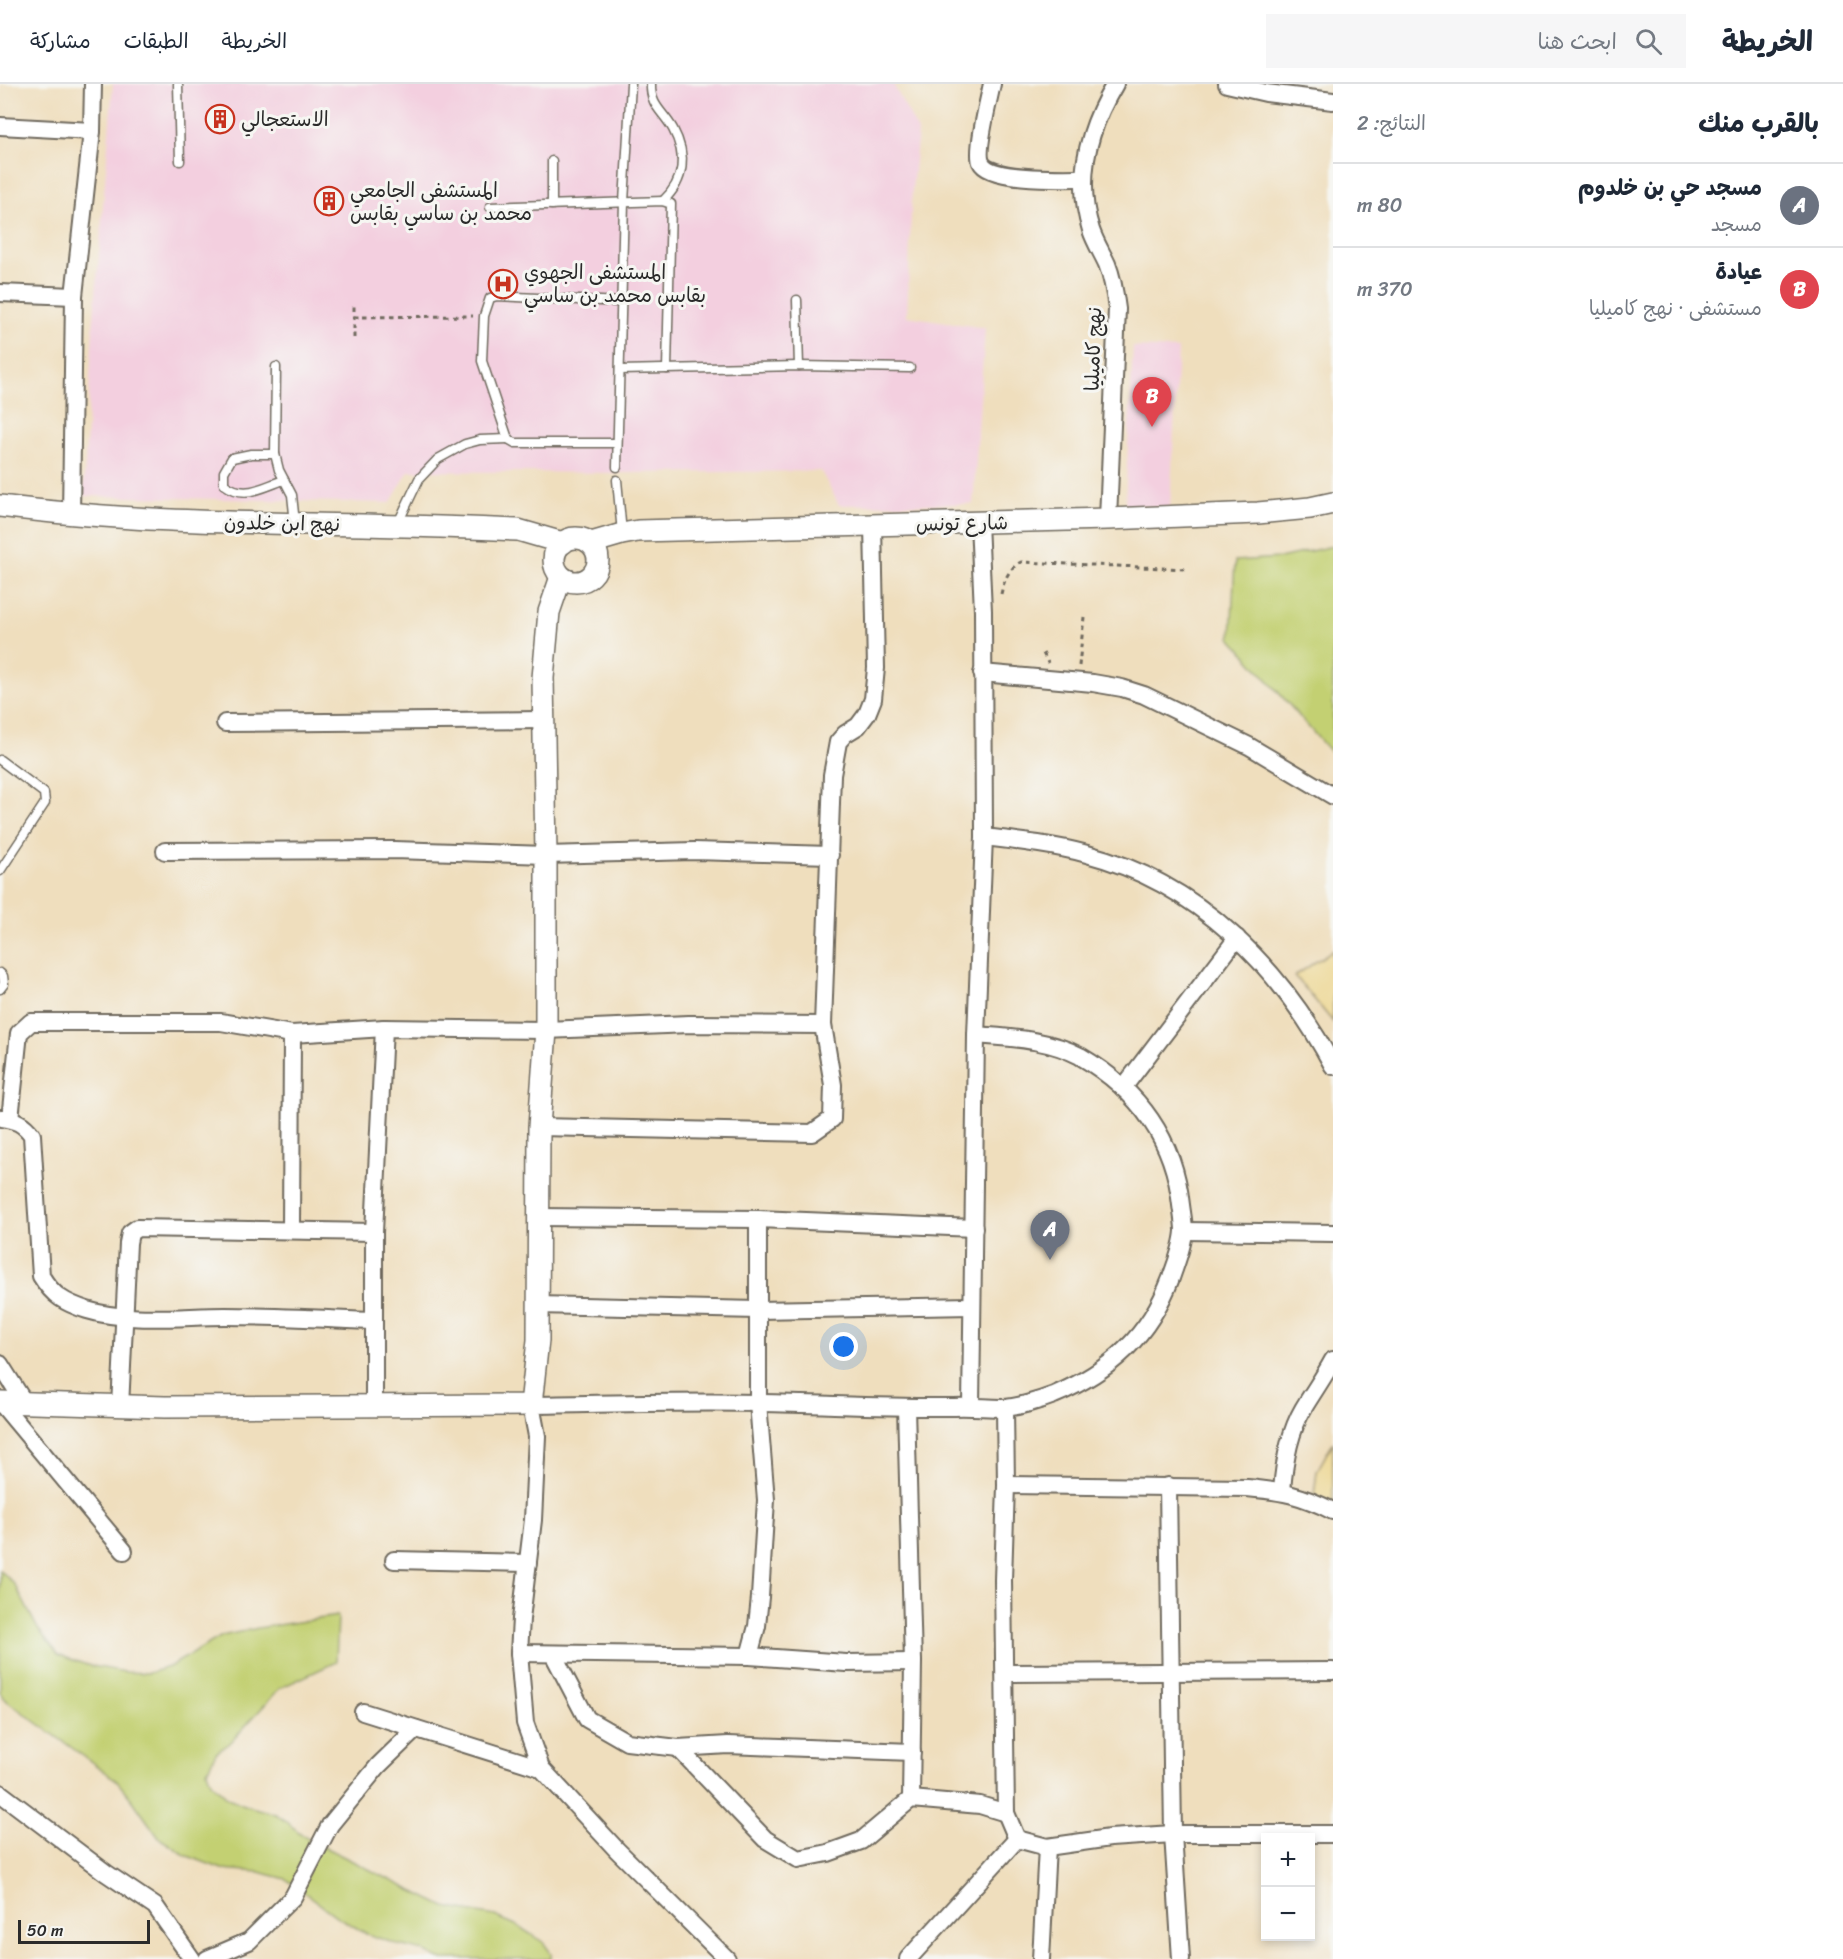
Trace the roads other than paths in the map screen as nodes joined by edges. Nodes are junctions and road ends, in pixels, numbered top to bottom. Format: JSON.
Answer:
{"nodes":[{"id":1,"x":93,"y":84,"type":"edge"},
{"id":2,"x":178,"y":84,"type":"edge"},
{"id":3,"x":631,"y":84,"type":"edge"},
{"id":4,"x":651,"y":84,"type":"edge"},
{"id":5,"x":992,"y":84,"type":"edge"},
{"id":6,"x":1114,"y":84,"type":"edge"},
{"id":7,"x":1227,"y":84,"type":"edge"},
{"id":8,"x":1333,"y":101,"type":"edge"},
{"id":9,"x":0,"y":126,"type":"edge"},
{"id":10,"x":92,"y":131,"type":"junction"},
{"id":11,"x":180,"y":161,"type":"dead end"},
{"id":12,"x":552,"y":161,"type":"dead end"},
{"id":13,"x":1084,"y":178,"type":"junction"},
{"id":14,"x":663,"y":201,"type":"junction"},
{"id":15,"x":624,"y":202,"type":"junction"},
{"id":16,"x":552,"y":205,"type":"junction"},
{"id":17,"x":490,"y":207,"type":"dead end"},
{"id":18,"x":0,"y":293,"type":"edge"},
{"id":19,"x":74,"y":296,"type":"junction"},
{"id":20,"x":797,"y":300,"type":"dead end"},
{"id":21,"x":621,"y":302,"type":"junction"},
{"id":22,"x":799,"y":366,"type":"junction"},
{"id":23,"x":276,"y":368,"type":"dead end"},
{"id":24,"x":910,"y":368,"type":"dead end"},
{"id":25,"x":667,"y":369,"type":"junction"},
{"id":26,"x":620,"y":370,"type":"junction"},
{"id":27,"x":508,"y":439,"type":"junction"},
{"id":28,"x":617,"y":443,"type":"junction"},
{"id":29,"x":275,"y":454,"type":"junction"},
{"id":30,"x":618,"y":467,"type":"dead end"},
{"id":31,"x":284,"y":480,"type":"junction"},
{"id":32,"x":617,"y":480,"type":"dead end"},
{"id":33,"x":1333,"y":503,"type":"edge"},
{"id":34,"x":0,"y":506,"type":"edge"},
{"id":35,"x":71,"y":515,"type":"junction"},
{"id":36,"x":1108,"y":519,"type":"junction"},
{"id":37,"x":979,"y":522,"type":"junction"},
{"id":38,"x":295,"y":524,"type":"junction"},
{"id":39,"x":873,"y":525,"type":"junction"},
{"id":40,"x":397,"y":526,"type":"junction"},
{"id":41,"x":622,"y":534,"type":"junction"},
{"id":42,"x":563,"y":543,"type":"junction"},
{"id":43,"x":591,"y":543,"type":"junction"},
{"id":44,"x":561,"y":577,"type":"junction"},
{"id":45,"x":982,"y":673,"type":"junction"},
{"id":46,"x":543,"y":720,"type":"junction"},
{"id":47,"x":225,"y":723,"type":"dead end"},
{"id":48,"x":0,"y":760,"type":"edge"},
{"id":49,"x":1333,"y":796,"type":"edge"},
{"id":50,"x":984,"y":837,"type":"junction"},
{"id":51,"x":165,"y":851,"type":"dead end"},
{"id":52,"x":546,"y":855,"type":"junction"},
{"id":53,"x":830,"y":855,"type":"junction"},
{"id":54,"x":0,"y":871,"type":"edge"},
{"id":55,"x":1237,"y":938,"type":"junction"},
{"id":56,"x":0,"y":973,"type":"edge"},
{"id":57,"x":0,"y":989,"type":"edge"},
{"id":58,"x":823,"y":1025,"type":"junction"},
{"id":59,"x":384,"y":1028,"type":"junction"},
{"id":60,"x":546,"y":1030,"type":"junction"},
{"id":61,"x":292,"y":1034,"type":"junction"},
{"id":62,"x":976,"y":1035,"type":"junction"},
{"id":63,"x":1333,"y":1066,"type":"edge"},
{"id":64,"x":1123,"y":1088,"type":"junction"},
{"id":65,"x":5,"y":1118,"type":"edge"},
{"id":66,"x":539,"y":1127,"type":"junction"},
{"id":67,"x":537,"y":1217,"type":"junction"},
{"id":68,"x":758,"y":1219,"type":"junction"},
{"id":69,"x":974,"y":1228,"type":"junction"},
{"id":70,"x":291,"y":1230,"type":"junction"},
{"id":71,"x":1184,"y":1231,"type":"junction"},
{"id":72,"x":374,"y":1232,"type":"junction"},
{"id":73,"x":1333,"y":1233,"type":"edge"},
{"id":74,"x":537,"y":1305,"type":"junction"},
{"id":75,"x":972,"y":1306,"type":"junction"},
{"id":76,"x":758,"y":1310,"type":"junction"},
{"id":77,"x":124,"y":1317,"type":"junction"},
{"id":78,"x":373,"y":1321,"type":"junction"},
{"id":79,"x":1333,"y":1360,"type":"edge"},
{"id":80,"x":0,"y":1364,"type":"edge"},
{"id":81,"x":0,"y":1402,"type":"edge"},
{"id":82,"x":24,"y":1402,"type":"junction"},
{"id":83,"x":758,"y":1403,"type":"junction"},
{"id":84,"x":374,"y":1405,"type":"junction"},
{"id":85,"x":531,"y":1405,"type":"junction"},
{"id":86,"x":971,"y":1406,"type":"junction"},
{"id":87,"x":120,"y":1407,"type":"junction"},
{"id":88,"x":906,"y":1407,"type":"junction"},
{"id":89,"x":1005,"y":1408,"type":"junction"},
{"id":90,"x":1006,"y":1485,"type":"junction"},
{"id":91,"x":1168,"y":1486,"type":"junction"},
{"id":92,"x":1282,"y":1491,"type":"junction"},
{"id":93,"x":1333,"y":1511,"type":"edge"},
{"id":94,"x":124,"y":1551,"type":"dead end"},
{"id":95,"x":394,"y":1560,"type":"dead end"},
{"id":96,"x":528,"y":1563,"type":"junction"},
{"id":97,"x":519,"y":1653,"type":"junction"},
{"id":98,"x":553,"y":1654,"type":"junction"},
{"id":99,"x":749,"y":1656,"type":"junction"},
{"id":100,"x":913,"y":1662,"type":"junction"},
{"id":101,"x":1333,"y":1671,"type":"edge"},
{"id":102,"x":1005,"y":1673,"type":"junction"},
{"id":103,"x":1172,"y":1673,"type":"junction"},
{"id":104,"x":363,"y":1712,"type":"dead end"},
{"id":105,"x":416,"y":1729,"type":"junction"},
{"id":106,"x":678,"y":1748,"type":"junction"},
{"id":107,"x":912,"y":1752,"type":"junction"},
{"id":108,"x":541,"y":1768,"type":"junction"},
{"id":109,"x":0,"y":1792,"type":"edge"},
{"id":110,"x":911,"y":1799,"type":"junction"},
{"id":111,"x":1006,"y":1813,"type":"junction"},
{"id":112,"x":1173,"y":1833,"type":"junction"},
{"id":113,"x":1333,"y":1834,"type":"edge"},
{"id":114,"x":1017,"y":1839,"type":"junction"},
{"id":115,"x":1047,"y":1847,"type":"junction"},
{"id":116,"x":192,"y":1959,"type":"edge"},
{"id":117,"x":207,"y":1959,"type":"edge"},
{"id":118,"x":727,"y":1959,"type":"edge"},
{"id":119,"x":908,"y":1959,"type":"edge"},
{"id":120,"x":1041,"y":1959,"type":"edge"},
{"id":121,"x":1180,"y":1959,"type":"edge"}],
"edges":[{"from":1,"to":10,"type":"street"},
{"from":2,"to":11,"type":"lane"},
{"from":3,"to":15,"type":"lane"},
{"from":4,"to":14,"type":"lane"},
{"from":5,"to":13,"type":"street"},
{"from":6,"to":13,"type":"street","name":"نهج كاميليا"},
{"from":7,"to":8,"type":"street"},
{"from":9,"to":10,"type":"street"},
{"from":10,"to":19,"type":"street"},
{"from":12,"to":16,"type":"lane"},
{"from":13,"to":36,"type":"street","name":"نهج كاميليا"},
{"from":14,"to":15,"type":"lane"},
{"from":14,"to":25,"type":"lane"},
{"from":15,"to":16,"type":"lane"},
{"from":15,"to":21,"type":"lane"},
{"from":16,"to":17,"type":"lane"},
{"from":18,"to":19,"type":"street"},
{"from":19,"to":35,"type":"street"},
{"from":20,"to":22,"type":"lane"},
{"from":21,"to":26,"type":"lane"},
{"from":21,"to":27,"type":"lane"},
{"from":22,"to":24,"type":"lane"},
{"from":22,"to":25,"type":"lane"},
{"from":23,"to":29,"type":"lane"},
{"from":25,"to":26,"type":"lane"},
{"from":26,"to":28,"type":"lane"},
{"from":27,"to":28,"type":"lane"},
{"from":27,"to":40,"type":"lane"},
{"from":28,"to":30,"type":"lane"},
{"from":29,"to":31,"type":"lane"},
{"from":29,"to":31,"type":"lane"},
{"from":31,"to":38,"type":"lane"},
{"from":32,"to":41,"type":"lane"},
{"from":33,"to":36,"type":"street","name":"شارع تونس"},
{"from":34,"to":35,"type":"street","name":"نهج ابن خلدون"},
{"from":35,"to":38,"type":"street","name":"نهج ابن خلدون"},
{"from":36,"to":37,"type":"street","name":"شارع تونس"},
{"from":37,"to":39,"type":"street","name":"شارع تونس"},
{"from":37,"to":45,"type":"street"},
{"from":38,"to":40,"type":"street","name":"نهج ابن خلدون"},
{"from":39,"to":41,"type":"street","name":"شارع تونس"},
{"from":39,"to":53,"type":"street"},
{"from":40,"to":42,"type":"street","name":"نهج ابن خلدون"},
{"from":41,"to":43,"type":"street","name":"شارع تونس"},
{"from":42,"to":43,"type":"street"},
{"from":42,"to":44,"type":"street"},
{"from":43,"to":44,"type":"street"},
{"from":44,"to":46,"type":"street"},
{"from":45,"to":49,"type":"street"},
{"from":45,"to":50,"type":"street"},
{"from":46,"to":47,"type":"street"},
{"from":46,"to":52,"type":"street"},
{"from":48,"to":54,"type":"lane"},
{"from":50,"to":55,"type":"street"},
{"from":50,"to":62,"type":"street"},
{"from":51,"to":52,"type":"street"},
{"from":52,"to":53,"type":"street"},
{"from":52,"to":60,"type":"street"},
{"from":53,"to":58,"type":"street"},
{"from":55,"to":63,"type":"street"},
{"from":55,"to":64,"type":"street"},
{"from":56,"to":57,"type":"lane"},
{"from":58,"to":60,"type":"street"},
{"from":58,"to":66,"type":"street"},
{"from":59,"to":60,"type":"street"},
{"from":59,"to":61,"type":"street"},
{"from":59,"to":72,"type":"street"},
{"from":60,"to":66,"type":"street"},
{"from":61,"to":65,"type":"street"},
{"from":61,"to":70,"type":"street"},
{"from":62,"to":64,"type":"street"},
{"from":62,"to":69,"type":"street"},
{"from":64,"to":71,"type":"street"},
{"from":65,"to":77,"type":"street"},
{"from":66,"to":67,"type":"street"},
{"from":67,"to":68,"type":"street"},
{"from":67,"to":74,"type":"street"},
{"from":68,"to":69,"type":"street"},
{"from":68,"to":76,"type":"street"},
{"from":69,"to":75,"type":"street"},
{"from":70,"to":72,"type":"street"},
{"from":70,"to":77,"type":"street"},
{"from":71,"to":73,"type":"street"},
{"from":71,"to":89,"type":"street"},
{"from":72,"to":78,"type":"street"},
{"from":74,"to":76,"type":"street"},
{"from":74,"to":85,"type":"street"},
{"from":75,"to":76,"type":"street"},
{"from":75,"to":86,"type":"street"},
{"from":76,"to":83,"type":"street"},
{"from":77,"to":78,"type":"street"},
{"from":77,"to":87,"type":"street"},
{"from":78,"to":84,"type":"street"},
{"from":79,"to":92,"type":"street"},
{"from":80,"to":82,"type":"street"},
{"from":81,"to":82,"type":"street"},
{"from":81,"to":94,"type":"street"},
{"from":82,"to":87,"type":"street"},
{"from":83,"to":85,"type":"street"},
{"from":83,"to":88,"type":"street"},
{"from":83,"to":99,"type":"street"},
{"from":84,"to":85,"type":"street"},
{"from":84,"to":87,"type":"street"},
{"from":85,"to":96,"type":"street"},
{"from":86,"to":88,"type":"street"},
{"from":86,"to":89,"type":"street"},
{"from":88,"to":100,"type":"street"},
{"from":89,"to":90,"type":"street"},
{"from":90,"to":91,"type":"street"},
{"from":90,"to":102,"type":"street"},
{"from":91,"to":92,"type":"street"},
{"from":91,"to":103,"type":"street"},
{"from":92,"to":93,"type":"street"},
{"from":95,"to":96,"type":"street"},
{"from":96,"to":97,"type":"street"},
{"from":97,"to":98,"type":"street"},
{"from":97,"to":108,"type":"street"},
{"from":98,"to":99,"type":"street"},
{"from":98,"to":106,"type":"street"},
{"from":99,"to":100,"type":"street"},
{"from":100,"to":107,"type":"street"},
{"from":101,"to":103,"type":"street"},
{"from":102,"to":103,"type":"street"},
{"from":102,"to":111,"type":"street"},
{"from":103,"to":112,"type":"street"},
{"from":104,"to":105,"type":"street"},
{"from":105,"to":108,"type":"street"},
{"from":105,"to":117,"type":"street"},
{"from":106,"to":107,"type":"street"},
{"from":106,"to":110,"type":"street"},
{"from":107,"to":110,"type":"street"},
{"from":108,"to":118,"type":"street"},
{"from":109,"to":116,"type":"street"},
{"from":110,"to":111,"type":"street"},
{"from":111,"to":114,"type":"street"},
{"from":112,"to":113,"type":"street"},
{"from":112,"to":115,"type":"street"},
{"from":112,"to":121,"type":"street"},
{"from":114,"to":115,"type":"street"},
{"from":114,"to":119,"type":"street"},
{"from":115,"to":120,"type":"street"}]}
